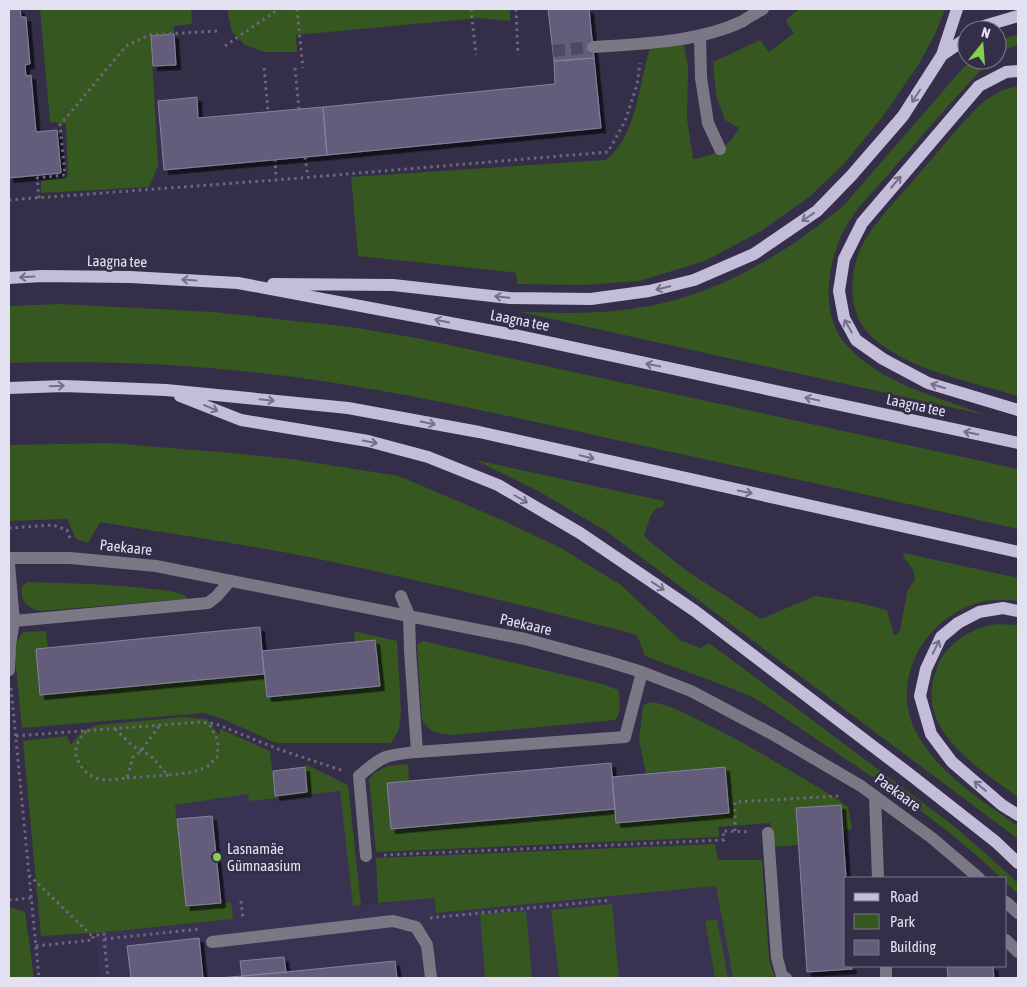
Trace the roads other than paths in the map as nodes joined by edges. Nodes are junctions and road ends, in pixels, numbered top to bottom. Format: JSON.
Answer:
{"nodes":[{"id":1,"x":763,"y":9,"type":"edge"},
{"id":2,"x":957,"y":9,"type":"edge"},
{"id":3,"x":1018,"y":16,"type":"edge"},
{"id":4,"x":1004,"y":20,"type":"edge"},
{"id":5,"x":700,"y":36,"type":"junction"},
{"id":6,"x":957,"y":45,"type":"edge"},
{"id":7,"x":593,"y":47,"type":"tunnel mouth"},
{"id":8,"x":942,"y":55,"type":"junction"},
{"id":9,"x":1018,"y":71,"type":"edge"},
{"id":10,"x":720,"y":149,"type":"dead end"},
{"id":11,"x":9,"y":278,"type":"edge"},
{"id":12,"x":238,"y":283,"type":"junction"},
{"id":13,"x":9,"y":388,"type":"edge"},
{"id":14,"x":166,"y":390,"type":"junction"},
{"id":15,"x":1018,"y":410,"type":"edge"},
{"id":16,"x":1018,"y":443,"type":"edge"},
{"id":17,"x":1018,"y":552,"type":"edge"},
{"id":18,"x":9,"y":558,"type":"edge"},
{"id":19,"x":9,"y":564,"type":"edge"},
{"id":20,"x":230,"y":581,"type":"junction"},
{"id":21,"x":401,"y":596,"type":"dead end"},
{"id":22,"x":1018,"y":611,"type":"edge"},
{"id":23,"x":409,"y":615,"type":"junction"},
{"id":24,"x":14,"y":621,"type":"junction"},
{"id":25,"x":9,"y":670,"type":"edge"},
{"id":26,"x":642,"y":672,"type":"junction"},
{"id":27,"x":417,"y":752,"type":"junction"},
{"id":28,"x":875,"y":796,"type":"junction"},
{"id":29,"x":1018,"y":816,"type":"edge"},
{"id":30,"x":768,"y":832,"type":"road end"},
{"id":31,"x":366,"y":856,"type":"road end"},
{"id":32,"x":1018,"y":863,"type":"edge"},
{"id":33,"x":878,"y":877,"type":"edge"},
{"id":34,"x":978,"y":877,"type":"edge"},
{"id":35,"x":1007,"y":903,"type":"edge"},
{"id":36,"x":1018,"y":913,"type":"edge"},
{"id":37,"x":1007,"y":941,"type":"edge"},
{"id":38,"x":212,"y":942,"type":"road end"},
{"id":39,"x":1018,"y":952,"type":"edge"},
{"id":40,"x":430,"y":978,"type":"edge"},
{"id":41,"x":786,"y":978,"type":"edge"}],
"edges":[{"from":1,"to":5,"type":"street"},
{"from":2,"to":8,"type":"main road"},
{"from":3,"to":4,"type":"main road"},
{"from":5,"to":7,"type":"street"},
{"from":5,"to":10,"type":"street"},
{"from":6,"to":8,"type":"main road"},
{"from":8,"to":12,"type":"main road","one_way":true},
{"from":15,"to":9,"type":"main road","one_way":true},
{"from":12,"to":11,"type":"main road","name":"Laagna tee","one_way":true},
{"from":16,"to":12,"type":"main road","name":"Laagna tee","one_way":true},
{"from":13,"to":14,"type":"main road","one_way":true},
{"from":14,"to":17,"type":"main road","one_way":true},
{"from":14,"to":32,"type":"main road","one_way":true},
{"from":18,"to":20,"type":"street","name":"Paekaare"},
{"from":19,"to":24,"type":"street"},
{"from":20,"to":23,"type":"street","name":"Paekaare"},
{"from":20,"to":24,"type":"street"},
{"from":21,"to":23,"type":"street"},
{"from":29,"to":22,"type":"main road","one_way":true},
{"from":23,"to":26,"type":"street","name":"Paekaare"},
{"from":23,"to":27,"type":"street"},
{"from":24,"to":25,"type":"street"},
{"from":26,"to":27,"type":"street"},
{"from":26,"to":28,"type":"street","name":"Paekaare"},
{"from":27,"to":31,"type":"street"},
{"from":28,"to":33,"type":"street"},
{"from":28,"to":34,"type":"street","name":"Paekaare"},
{"from":30,"to":41,"type":"street"},
{"from":35,"to":36,"type":"street"},
{"from":37,"to":39,"type":"street"},
{"from":38,"to":40,"type":"street"}]}
